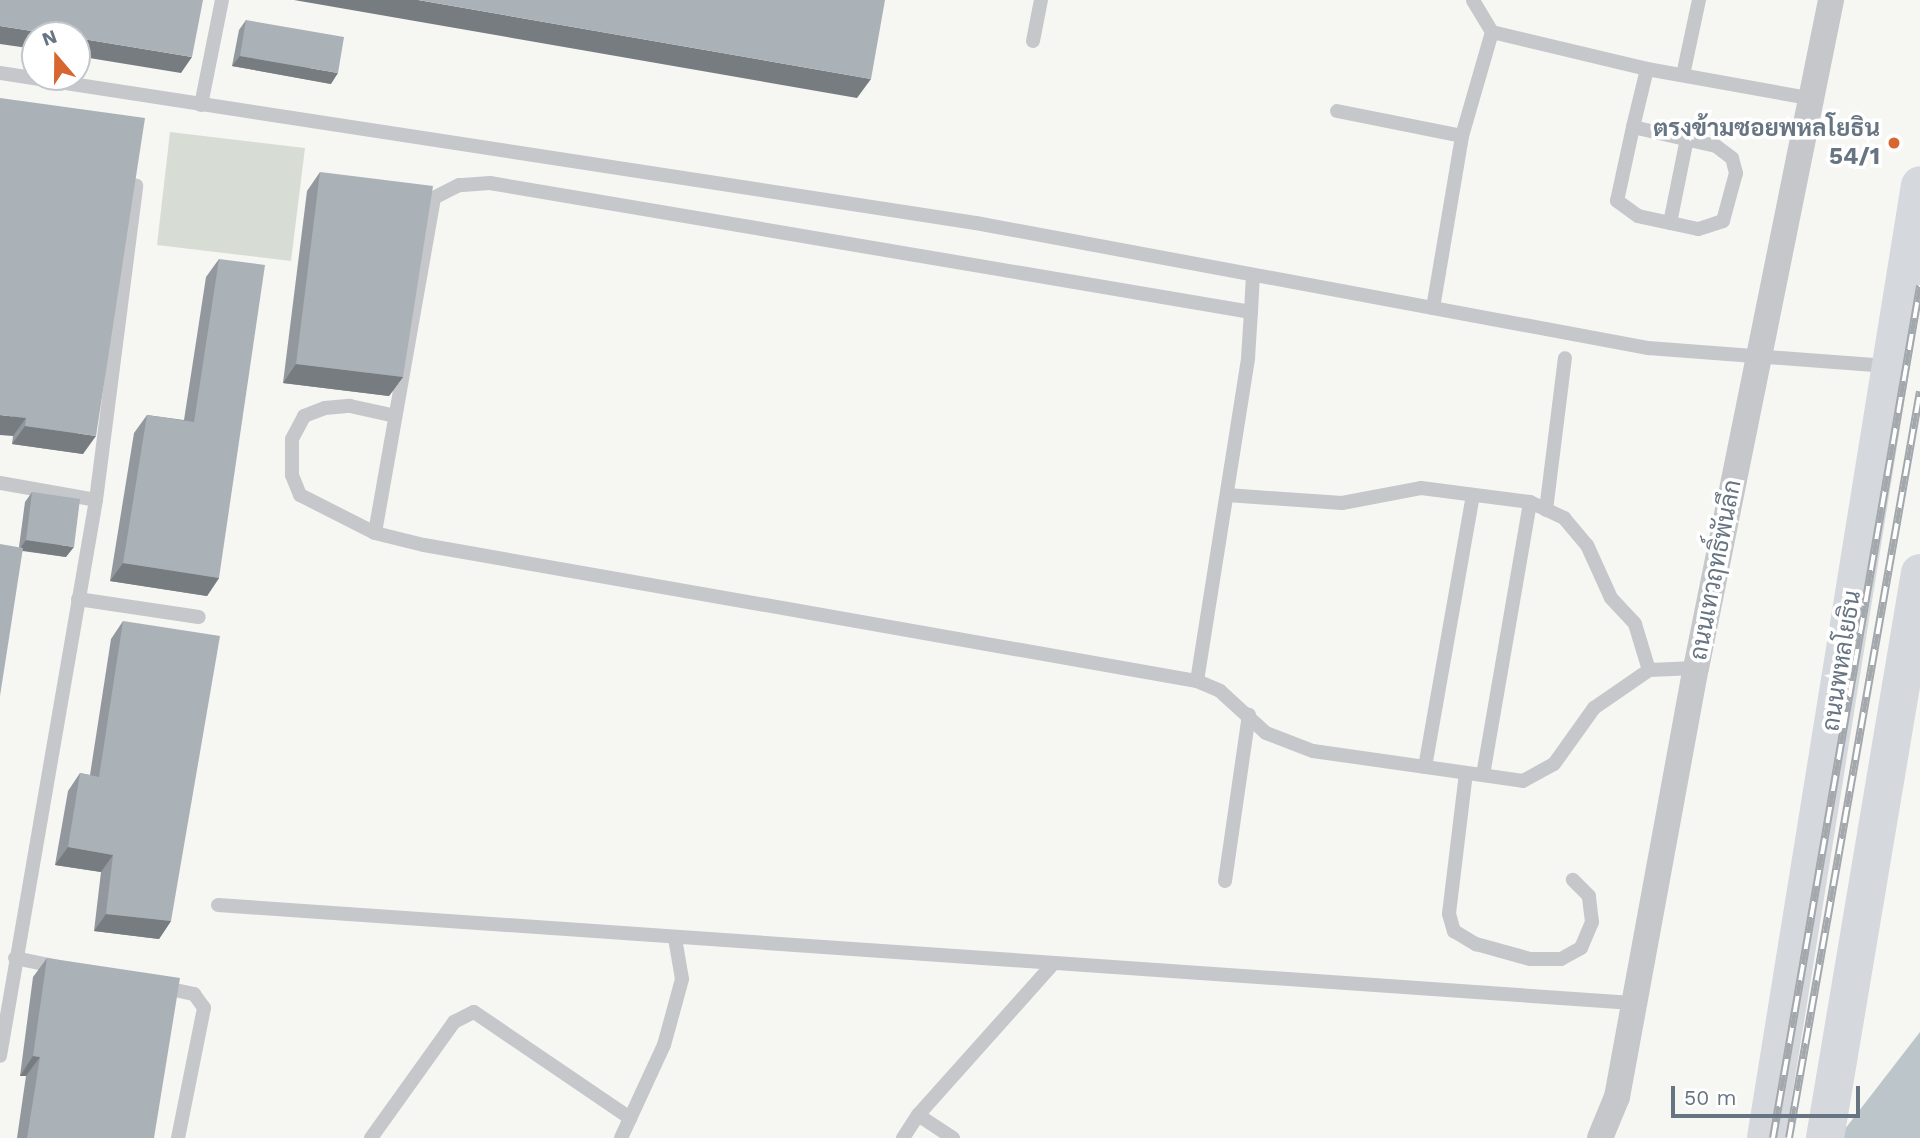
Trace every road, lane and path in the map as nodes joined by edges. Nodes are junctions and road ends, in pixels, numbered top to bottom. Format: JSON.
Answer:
{"nodes":[{"id":1,"x":222,"y":0,"type":"edge"},
{"id":2,"x":1041,"y":0,"type":"edge"},
{"id":3,"x":1473,"y":0,"type":"edge"},
{"id":4,"x":1699,"y":0,"type":"edge"},
{"id":5,"x":1831,"y":0,"type":"edge"},
{"id":6,"x":1492,"y":32,"type":"junction"},
{"id":7,"x":1033,"y":41,"type":"dead end"},
{"id":8,"x":1647,"y":69,"type":"junction"},
{"id":9,"x":0,"y":73,"type":"edge"},
{"id":10,"x":1683,"y":75,"type":"junction"},
{"id":11,"x":1813,"y":99,"type":"junction"},
{"id":12,"x":201,"y":105,"type":"junction"},
{"id":13,"x":1337,"y":111,"type":"dead end"},
{"id":14,"x":1633,"y":127,"type":"junction"},
{"id":15,"x":1462,"y":136,"type":"junction"},
{"id":16,"x":1687,"y":139,"type":"junction"},
{"id":17,"x":1920,"y":185,"type":"edge"},
{"id":18,"x":136,"y":186,"type":"edge"},
{"id":19,"x":1670,"y":223,"type":"junction"},
{"id":20,"x":1253,"y":275,"type":"junction"},
{"id":21,"x":1433,"y":308,"type":"junction"},
{"id":22,"x":1251,"y":312,"type":"junction"},
{"id":23,"x":1565,"y":358,"type":"dead end"},
{"id":24,"x":1758,"y":359,"type":"junction"},
{"id":25,"x":1904,"y":368,"type":"edge"},
{"id":26,"x":395,"y":416,"type":"junction"},
{"id":27,"x":0,"y":483,"type":"edge"},
{"id":28,"x":1227,"y":495,"type":"junction"},
{"id":29,"x":1473,"y":495,"type":"junction"},
{"id":30,"x":96,"y":500,"type":"junction"},
{"id":31,"x":1530,"y":502,"type":"junction"},
{"id":32,"x":1546,"y":510,"type":"junction"},
{"id":33,"x":375,"y":533,"type":"junction"},
{"id":34,"x":1920,"y":573,"type":"edge"},
{"id":35,"x":78,"y":599,"type":"junction"},
{"id":36,"x":1916,"y":616,"type":"edge"},
{"id":37,"x":199,"y":617,"type":"dead end"},
{"id":38,"x":1696,"y":668,"type":"junction"},
{"id":39,"x":1649,"y":670,"type":"junction"},
{"id":40,"x":1196,"y":681,"type":"junction"},
{"id":41,"x":1248,"y":715,"type":"junction"},
{"id":42,"x":1426,"y":767,"type":"junction"},
{"id":43,"x":1466,"y":772,"type":"junction"},
{"id":44,"x":1483,"y":775,"type":"junction"},
{"id":45,"x":1573,"y":880,"type":"dead end"},
{"id":46,"x":1226,"y":881,"type":"dead end"},
{"id":47,"x":218,"y":905,"type":"dead end"},
{"id":48,"x":675,"y":938,"type":"junction"},
{"id":49,"x":15,"y":958,"type":"junction"},
{"id":50,"x":1052,"y":965,"type":"junction"},
{"id":51,"x":69,"y":969,"type":"edge"},
{"id":52,"x":150,"y":985,"type":"edge"},
{"id":53,"x":1633,"y":1003,"type":"junction"},
{"id":54,"x":0,"y":1056,"type":"edge"},
{"id":55,"x":918,"y":1115,"type":"junction"},
{"id":56,"x":631,"y":1118,"type":"junction"},
{"id":57,"x":178,"y":1138,"type":"edge"},
{"id":58,"x":371,"y":1138,"type":"edge"},
{"id":59,"x":621,"y":1138,"type":"edge"},
{"id":60,"x":903,"y":1138,"type":"edge"},
{"id":61,"x":953,"y":1138,"type":"edge"},
{"id":62,"x":1600,"y":1138,"type":"edge"},
{"id":63,"x":1766,"y":1138,"type":"edge"},
{"id":64,"x":1825,"y":1138,"type":"edge"}],
"edges":[{"from":1,"to":12,"type":"lane"},
{"from":2,"to":7,"type":"lane"},
{"from":3,"to":6,"type":"lane"},
{"from":4,"to":10,"type":"lane"},
{"from":5,"to":11,"type":"street","name":"ถนนเทวฤทธิ์พันลึก"},
{"from":6,"to":8,"type":"lane"},
{"from":6,"to":15,"type":"lane"},
{"from":8,"to":10,"type":"lane"},
{"from":8,"to":14,"type":"lane"},
{"from":9,"to":12,"type":"lane"},
{"from":10,"to":11,"type":"lane"},
{"from":11,"to":24,"type":"street","name":"ถนนเทวฤทธิ์พันลึก"},
{"from":12,"to":20,"type":"lane"},
{"from":13,"to":15,"type":"lane"},
{"from":14,"to":16,"type":"lane"},
{"from":14,"to":19,"type":"lane"},
{"from":15,"to":21,"type":"lane"},
{"from":16,"to":19,"type":"lane"},
{"from":16,"to":19,"type":"lane"},
{"from":17,"to":25,"type":"main road","name":"ถนนพหลโยธิน"},
{"from":18,"to":30,"type":"lane"},
{"from":20,"to":21,"type":"lane"},
{"from":20,"to":22,"type":"lane"},
{"from":21,"to":24,"type":"lane"},
{"from":22,"to":26,"type":"lane"},
{"from":22,"to":28,"type":"lane"},
{"from":23,"to":32,"type":"lane"},
{"from":24,"to":25,"type":"lane"},
{"from":24,"to":38,"type":"street","name":"ถนนเทวฤทธิ์พันลึก"},
{"from":25,"to":63,"type":"main road","name":"ถนนพหลโยธิน"},
{"from":26,"to":33,"type":"lane"},
{"from":26,"to":33,"type":"lane"},
{"from":27,"to":30,"type":"lane"},
{"from":28,"to":29,"type":"lane"},
{"from":28,"to":40,"type":"lane"},
{"from":29,"to":31,"type":"lane"},
{"from":29,"to":42,"type":"lane"},
{"from":30,"to":35,"type":"lane"},
{"from":31,"to":32,"type":"lane"},
{"from":31,"to":44,"type":"lane"},
{"from":32,"to":39,"type":"lane"},
{"from":33,"to":40,"type":"lane"},
{"from":34,"to":36,"type":"main road"},
{"from":35,"to":37,"type":"lane"},
{"from":35,"to":49,"type":"lane"},
{"from":36,"to":64,"type":"main road"},
{"from":38,"to":39,"type":"lane"},
{"from":38,"to":53,"type":"street","name":"ถนนเทวฤทธิ์พันลึก"},
{"from":39,"to":44,"type":"lane"},
{"from":40,"to":41,"type":"lane"},
{"from":41,"to":42,"type":"lane"},
{"from":41,"to":46,"type":"lane"},
{"from":42,"to":43,"type":"lane"},
{"from":43,"to":44,"type":"lane"},
{"from":43,"to":45,"type":"lane"},
{"from":47,"to":48,"type":"lane"},
{"from":48,"to":50,"type":"lane"},
{"from":48,"to":56,"type":"lane"},
{"from":49,"to":51,"type":"lane"},
{"from":49,"to":54,"type":"lane"},
{"from":50,"to":53,"type":"lane"},
{"from":50,"to":55,"type":"lane"},
{"from":52,"to":57,"type":"lane"},
{"from":53,"to":62,"type":"street","name":"ถนนเทวฤทธิ์พันลึก"},
{"from":55,"to":60,"type":"lane"},
{"from":55,"to":61,"type":"lane"},
{"from":56,"to":58,"type":"lane"},
{"from":56,"to":59,"type":"lane"}]}
